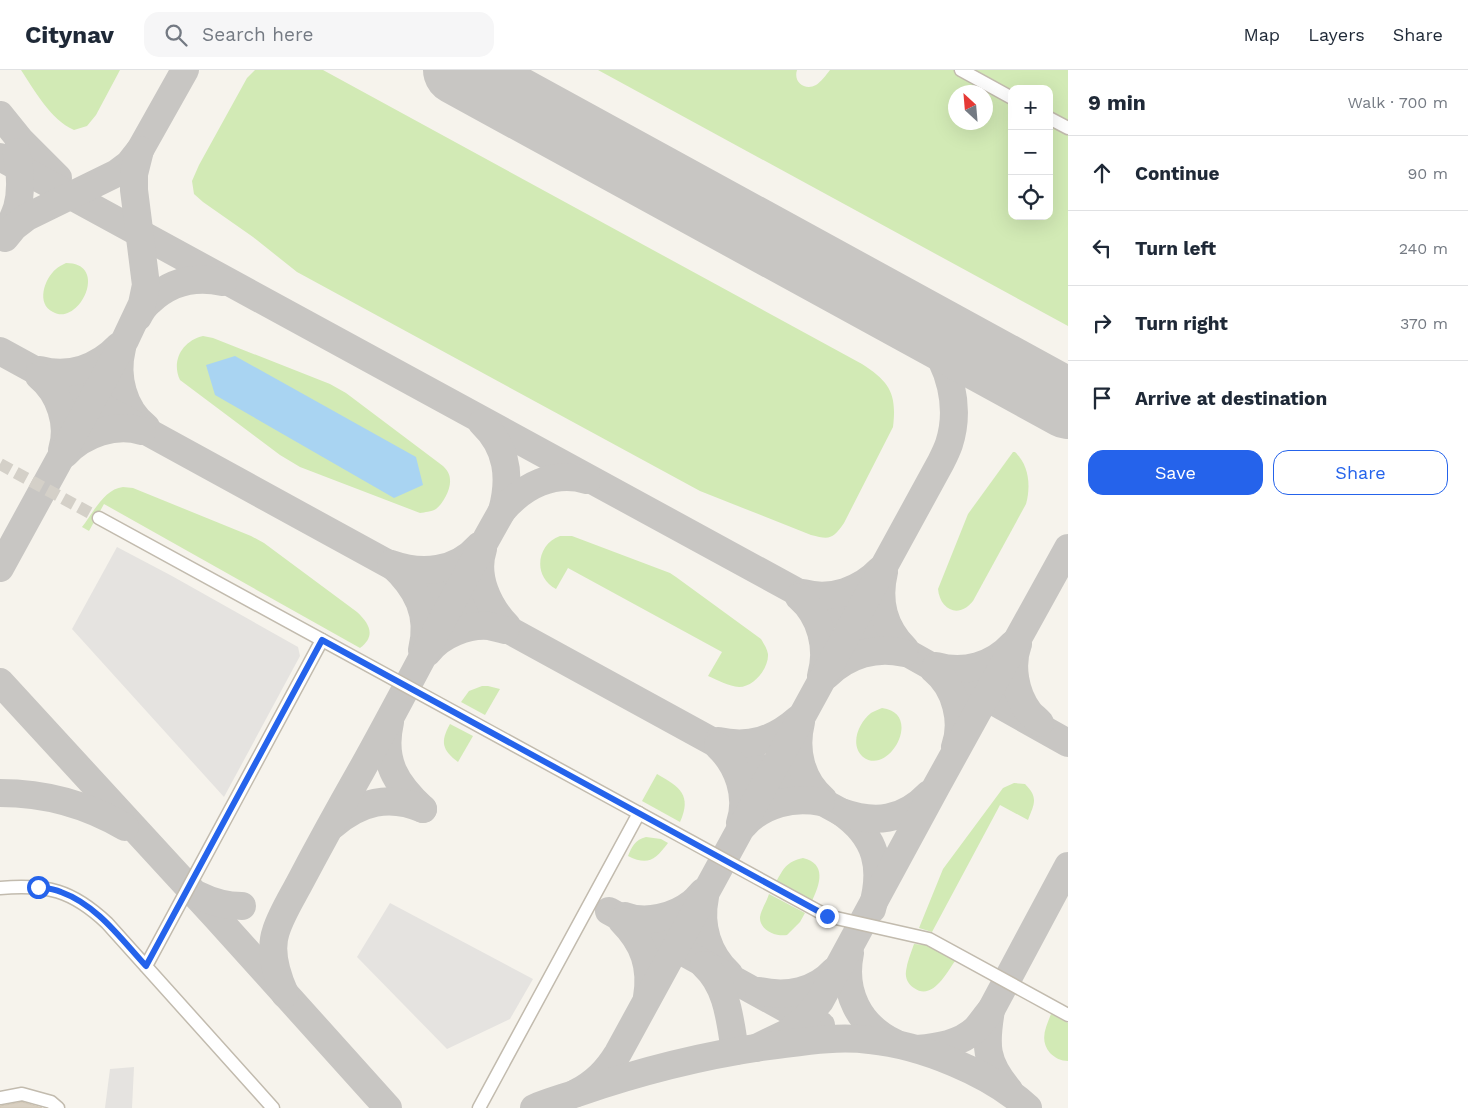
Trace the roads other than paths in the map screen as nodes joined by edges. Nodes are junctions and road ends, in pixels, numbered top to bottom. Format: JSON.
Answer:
{"nodes":[{"id":1,"x":961,"y":70,"type":"edge"},
{"id":2,"x":1008,"y":96,"type":"edge"},
{"id":3,"x":1053,"y":120,"type":"edge"},
{"id":4,"x":1068,"y":128,"type":"edge"},
{"id":5,"x":99,"y":518,"type":"tunnel mouth"},
{"id":6,"x":322,"y":640,"type":"junction"},
{"id":7,"x":639,"y":814,"type":"junction"},
{"id":8,"x":0,"y":888,"type":"edge"},
{"id":9,"x":146,"y":966,"type":"junction"},
{"id":10,"x":1068,"y":1015,"type":"edge"},
{"id":11,"x":0,"y":1098,"type":"edge"},
{"id":12,"x":58,"y":1108,"type":"edge"},
{"id":13,"x":273,"y":1108,"type":"edge"},
{"id":14,"x":479,"y":1108,"type":"edge"}],
"edges":[{"from":1,"to":2,"type":"lane"},
{"from":3,"to":4,"type":"lane"},
{"from":5,"to":6,"type":"lane"},
{"from":6,"to":7,"type":"lane"},
{"from":6,"to":9,"type":"lane"},
{"from":7,"to":10,"type":"lane"},
{"from":7,"to":14,"type":"lane"},
{"from":8,"to":9,"type":"lane"},
{"from":9,"to":13,"type":"lane"},
{"from":11,"to":12,"type":"lane"}]}
